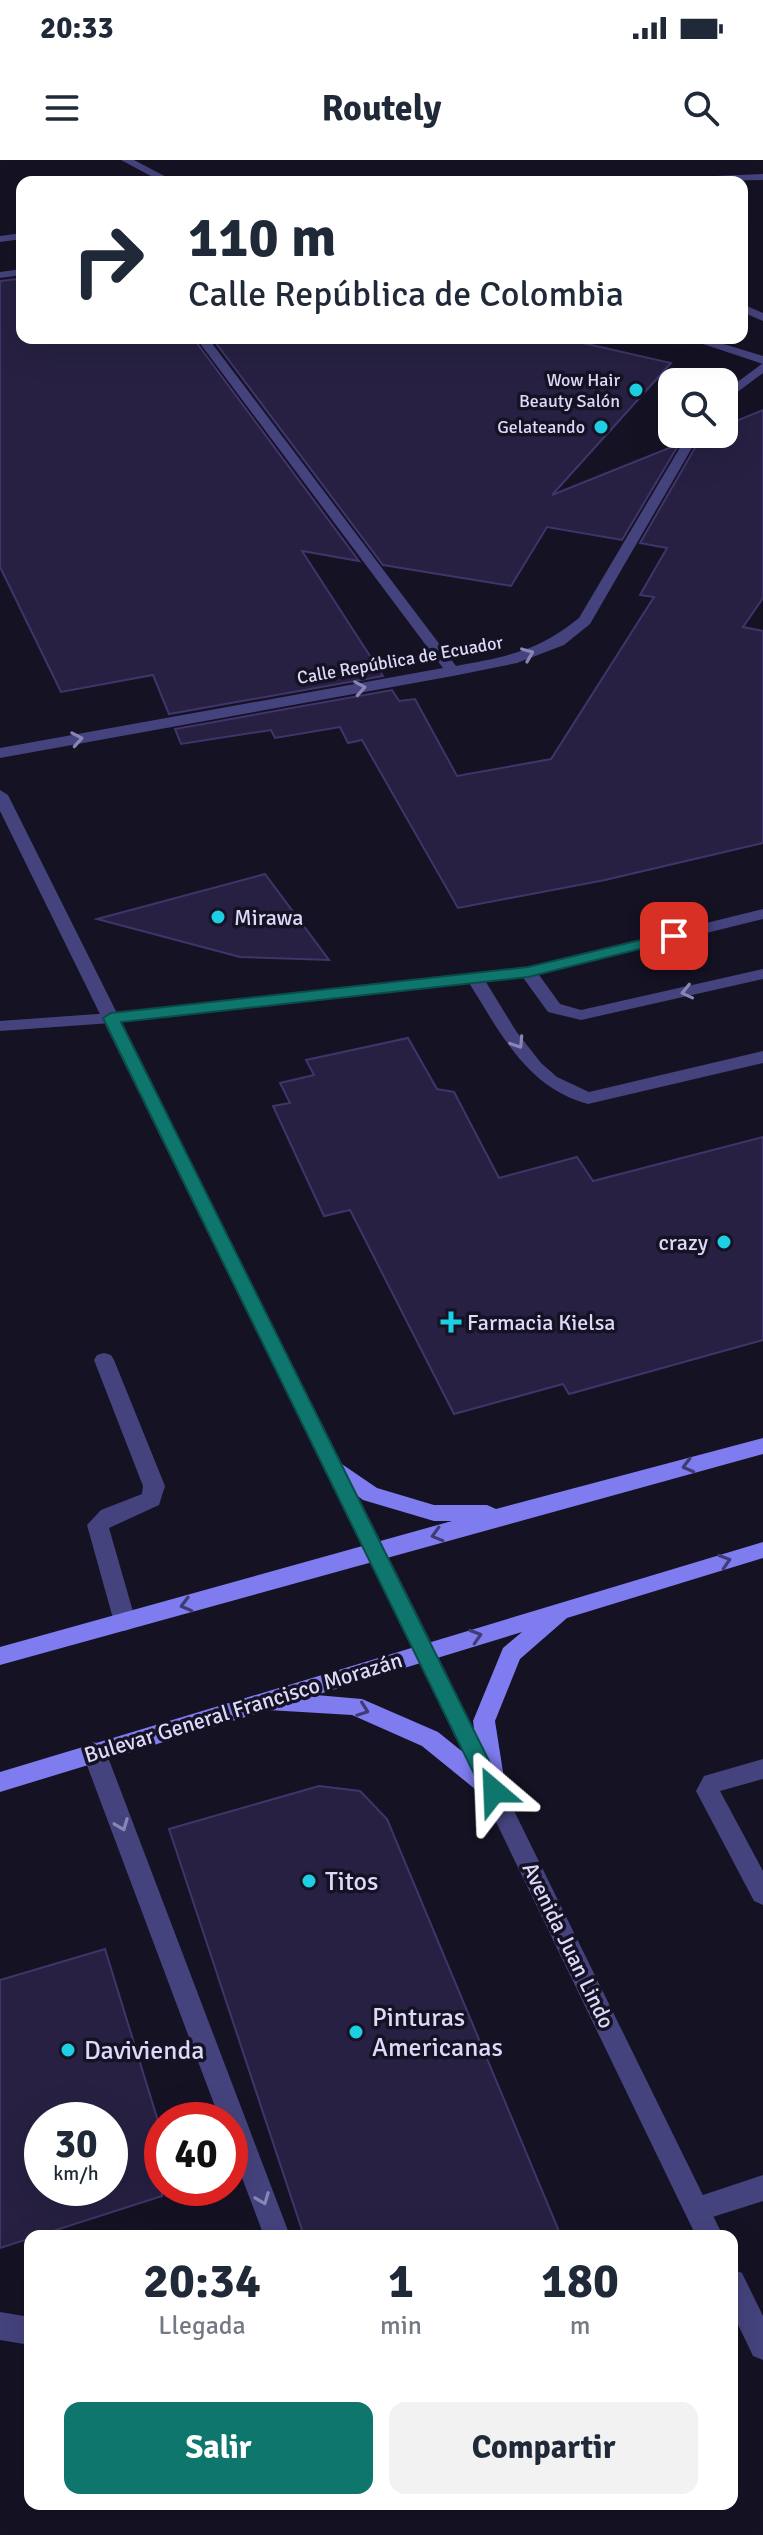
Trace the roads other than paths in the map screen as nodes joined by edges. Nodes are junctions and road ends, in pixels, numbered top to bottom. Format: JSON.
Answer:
{"nodes":[{"id":1,"x":126,"y":160,"type":"edge"},
{"id":2,"x":159,"y":176,"type":"edge"},
{"id":3,"x":207,"y":344,"type":"edge"},
{"id":4,"x":711,"y":344,"type":"edge"},
{"id":5,"x":763,"y":360,"type":"edge"},
{"id":6,"x":763,"y":367,"type":"edge"},
{"id":7,"x":738,"y":387,"type":"edge"},
{"id":8,"x":686,"y":448,"type":"edge"},
{"id":9,"x":453,"y":672,"type":"junction"},
{"id":10,"x":0,"y":753,"type":"edge"},
{"id":11,"x":0,"y":795,"type":"edge"},
{"id":12,"x":763,"y":914,"type":"edge"},
{"id":13,"x":528,"y":972,"type":"junction"},
{"id":14,"x":763,"y":974,"type":"edge"},
{"id":15,"x":475,"y":978,"type":"junction"},
{"id":16,"x":111,"y":1018,"type":"junction"},
{"id":17,"x":0,"y":1026,"type":"edge"},
{"id":18,"x":763,"y":1057,"type":"edge"},
{"id":19,"x":104,"y":1360,"type":"dead end"},
{"id":20,"x":763,"y":1446,"type":"edge"},
{"id":21,"x":333,"y":1466,"type":"junction"},
{"id":22,"x":511,"y":1513,"type":"junction"},
{"id":23,"x":763,"y":1550,"type":"edge"},
{"id":24,"x":376,"y":1552,"type":"junction"},
{"id":25,"x":565,"y":1610,"type":"junction"},
{"id":26,"x":125,"y":1622,"type":"junction"},
{"id":27,"x":425,"y":1652,"type":"junction"},
{"id":28,"x":0,"y":1656,"type":"edge"},
{"id":29,"x":258,"y":1702,"type":"junction"},
{"id":30,"x":94,"y":1752,"type":"junction"},
{"id":31,"x":763,"y":1769,"type":"edge"},
{"id":32,"x":0,"y":1782,"type":"edge"},
{"id":33,"x":494,"y":1791,"type":"junction"},
{"id":34,"x":763,"y":1894,"type":"edge"},
{"id":35,"x":763,"y":2188,"type":"edge"},
{"id":36,"x":697,"y":2209,"type":"junction"},
{"id":37,"x":275,"y":2230,"type":"edge"},
{"id":38,"x":707,"y":2230,"type":"edge"},
{"id":39,"x":738,"y":2294,"type":"edge"},
{"id":40,"x":0,"y":2326,"type":"edge"},
{"id":41,"x":24,"y":2330,"type":"edge"},
{"id":42,"x":763,"y":2346,"type":"edge"}],
"edges":[{"from":1,"to":2,"type":"street"},
{"from":3,"to":9,"type":"street"},
{"from":4,"to":5,"type":"street"},
{"from":6,"to":7,"type":"street"},
{"from":9,"to":8,"type":"street","name":"Calle República de Ecuador","one_way":true},
{"from":10,"to":9,"type":"street","name":"Calle República de Ecuador","one_way":true},
{"from":11,"to":16,"type":"street","name":"Avenida Juan Lindo"},
{"from":12,"to":13,"type":"street"},
{"from":14,"to":13,"type":"street","one_way":true},
{"from":13,"to":15,"type":"street"},
{"from":15,"to":16,"type":"street"},
{"from":15,"to":18,"type":"street","one_way":true},
{"from":16,"to":17,"type":"street"},
{"from":16,"to":21,"type":"street","name":"Avenida Juan Lindo"},
{"from":19,"to":26,"type":"street"},
{"from":20,"to":22,"type":"main road","one_way":true},
{"from":21,"to":22,"type":"main road"},
{"from":21,"to":24,"type":"street","name":"Avenida Juan Lindo"},
{"from":22,"to":24,"type":"main road","one_way":true},
{"from":25,"to":23,"type":"main road","name":"Bulevar General Francisco Morazán","one_way":true},
{"from":24,"to":26,"type":"main road","one_way":true},
{"from":24,"to":27,"type":"street","name":"Avenida Juan Lindo"},
{"from":27,"to":25,"type":"main road","name":"Bulevar General Francisco Morazán","one_way":true},
{"from":25,"to":33,"type":"main road"},
{"from":26,"to":28,"type":"main road"},
{"from":27,"to":29,"type":"main road","name":"Bulevar General Francisco Morazán"},
{"from":27,"to":33,"type":"street","name":"Avenida Juan Lindo"},
{"from":29,"to":30,"type":"main road","name":"Bulevar General Francisco Morazán"},
{"from":29,"to":33,"type":"main road","one_way":true},
{"from":30,"to":32,"type":"main road","name":"Bulevar General Francisco Morazán"},
{"from":30,"to":37,"type":"street","one_way":true},
{"from":31,"to":34,"type":"street"},
{"from":33,"to":36,"type":"street","name":"Avenida Juan Lindo"},
{"from":35,"to":36,"type":"street"},
{"from":36,"to":38,"type":"street","name":"Avenida Juan Lindo"},
{"from":39,"to":42,"type":"street"},
{"from":40,"to":41,"type":"street"}]}
